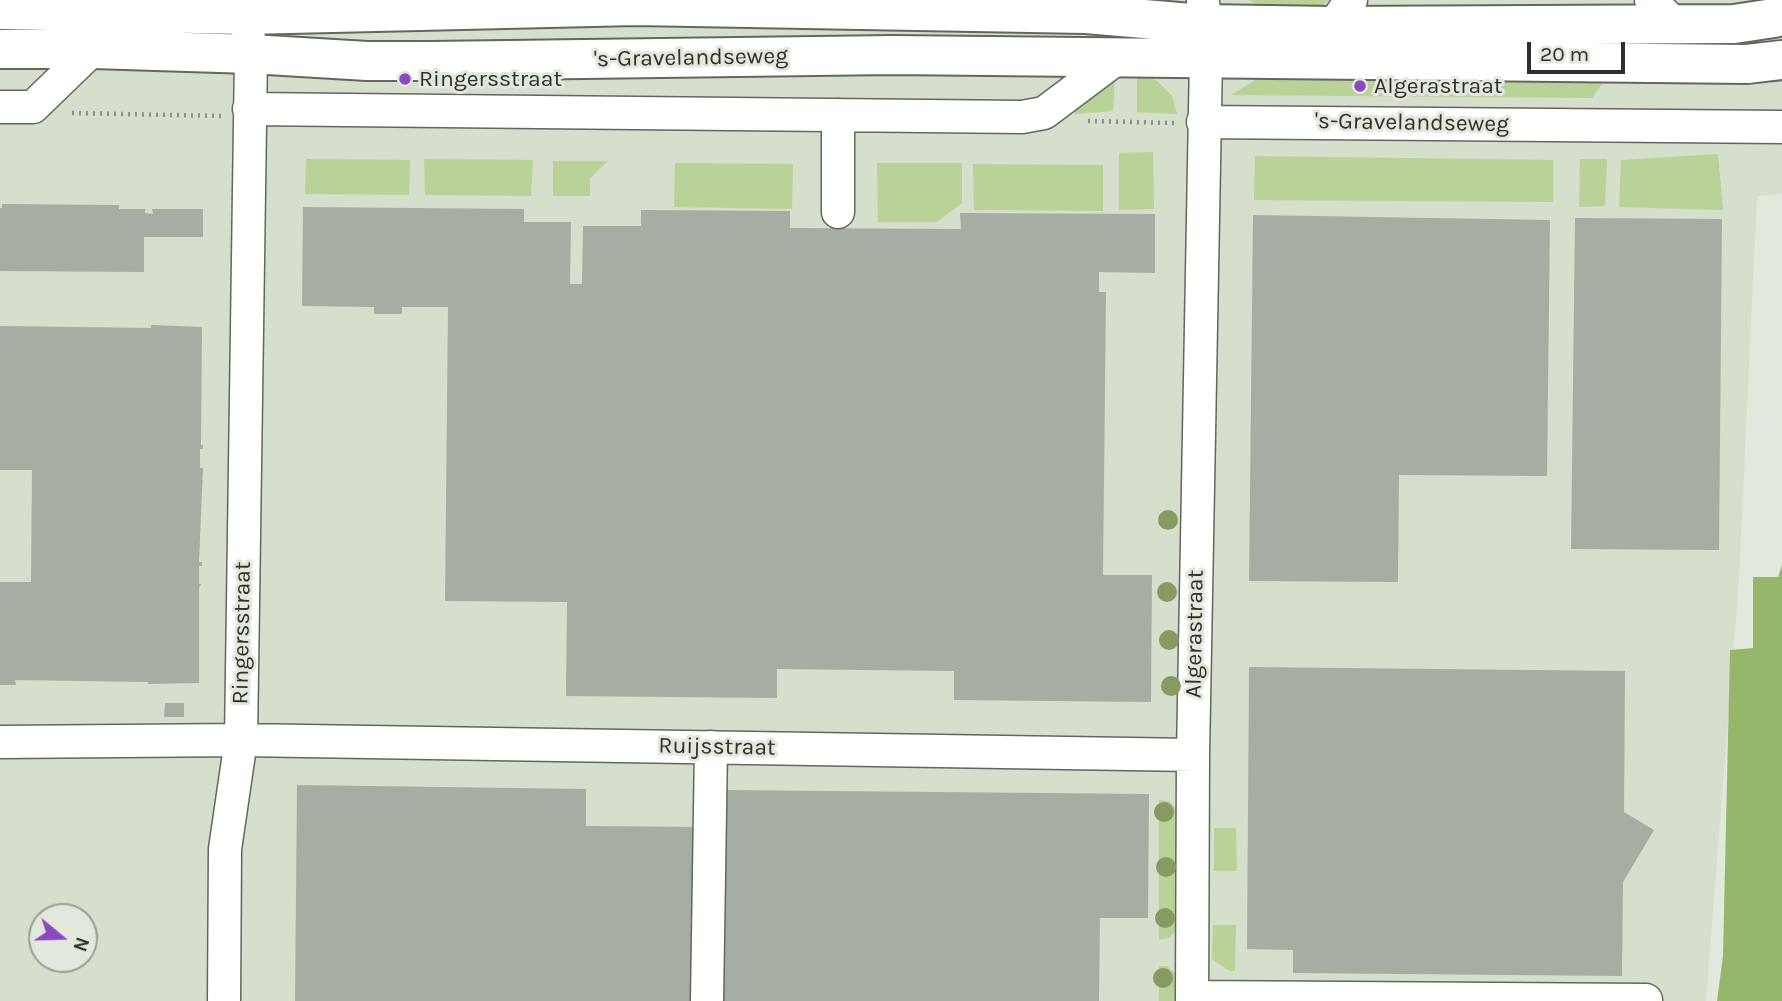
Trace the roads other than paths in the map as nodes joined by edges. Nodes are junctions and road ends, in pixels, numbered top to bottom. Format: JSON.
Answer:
{"nodes":[{"id":1,"x":244,"y":7,"type":"edge"},
{"id":2,"x":344,"y":7,"type":"edge"},
{"id":3,"x":0,"y":10,"type":"edge"},
{"id":4,"x":1662,"y":12,"type":"edge"},
{"id":5,"x":1342,"y":13,"type":"edge"},
{"id":6,"x":1782,"y":13,"type":"edge"},
{"id":7,"x":1204,"y":27,"type":"edge"},
{"id":8,"x":0,"y":49,"type":"edge"},
{"id":9,"x":93,"y":49,"type":"junction"},
{"id":10,"x":251,"y":54,"type":"junction"},
{"id":11,"x":1121,"y":56,"type":"junction"},
{"id":12,"x":1782,"y":60,"type":"edge"},
{"id":13,"x":0,"y":107,"type":"edge"},
{"id":14,"x":249,"y":109,"type":"junction"},
{"id":15,"x":838,"y":115,"type":"junction"},
{"id":16,"x":1203,"y":121,"type":"junction"},
{"id":17,"x":1782,"y":127,"type":"edge"},
{"id":18,"x":838,"y":212,"type":"dead end"},
{"id":19,"x":241,"y":740,"type":"junction"},
{"id":20,"x":0,"y":742,"type":"edge"},
{"id":21,"x":710,"y":747,"type":"junction"},
{"id":22,"x":1193,"y":755,"type":"junction"},
{"id":23,"x":1192,"y":999,"type":"edge"},
{"id":24,"x":1646,"y":1000,"type":"edge"},
{"id":25,"x":224,"y":1001,"type":"edge"},
{"id":26,"x":707,"y":1001,"type":"edge"}],
"edges":[{"from":1,"to":2,"type":"main road","name":"'s-Gravelandseweg"},
{"from":1,"to":3,"type":"main road","name":"'s-Gravelandseweg"},
{"from":1,"to":10,"type":"street","name":"Ringersstraat"},
{"from":2,"to":7,"type":"main road","name":"'s-Gravelandseweg"},
{"from":4,"to":5,"type":"main road","name":"'s-Gravelandseweg"},
{"from":4,"to":6,"type":"main road","name":"'s-Gravelandseweg"},
{"from":5,"to":7,"type":"main road","name":"'s-Gravelandseweg"},
{"from":7,"to":11,"type":"main road","name":"'s-Gravelandseweg"},
{"from":7,"to":12,"type":"main road","name":"'s-Gravelandseweg"},
{"from":7,"to":16,"type":"street","name":"Algerastraat"},
{"from":8,"to":9,"type":"main road","name":"'s-Gravelandseweg"},
{"from":9,"to":10,"type":"main road","name":"'s-Gravelandseweg"},
{"from":9,"to":13,"type":"street"},
{"from":10,"to":11,"type":"main road","name":"'s-Gravelandseweg"},
{"from":10,"to":14,"type":"street","name":"Ringersstraat"},
{"from":11,"to":15,"type":"street"},
{"from":14,"to":15,"type":"street"},
{"from":14,"to":19,"type":"street","name":"Ringersstraat"},
{"from":15,"to":18,"type":"street"},
{"from":16,"to":17,"type":"street","name":"'s-Gravelandseweg"},
{"from":16,"to":22,"type":"street","name":"Algerastraat"},
{"from":19,"to":20,"type":"street","name":"Ruijsstraat"},
{"from":19,"to":21,"type":"street","name":"Ruijsstraat"},
{"from":19,"to":25,"type":"street","name":"Ringersstraat"},
{"from":21,"to":22,"type":"street","name":"Ruijsstraat"},
{"from":21,"to":26,"type":"street"},
{"from":22,"to":23,"type":"street","name":"Algerastraat"},
{"from":23,"to":24,"type":"street"}]}
